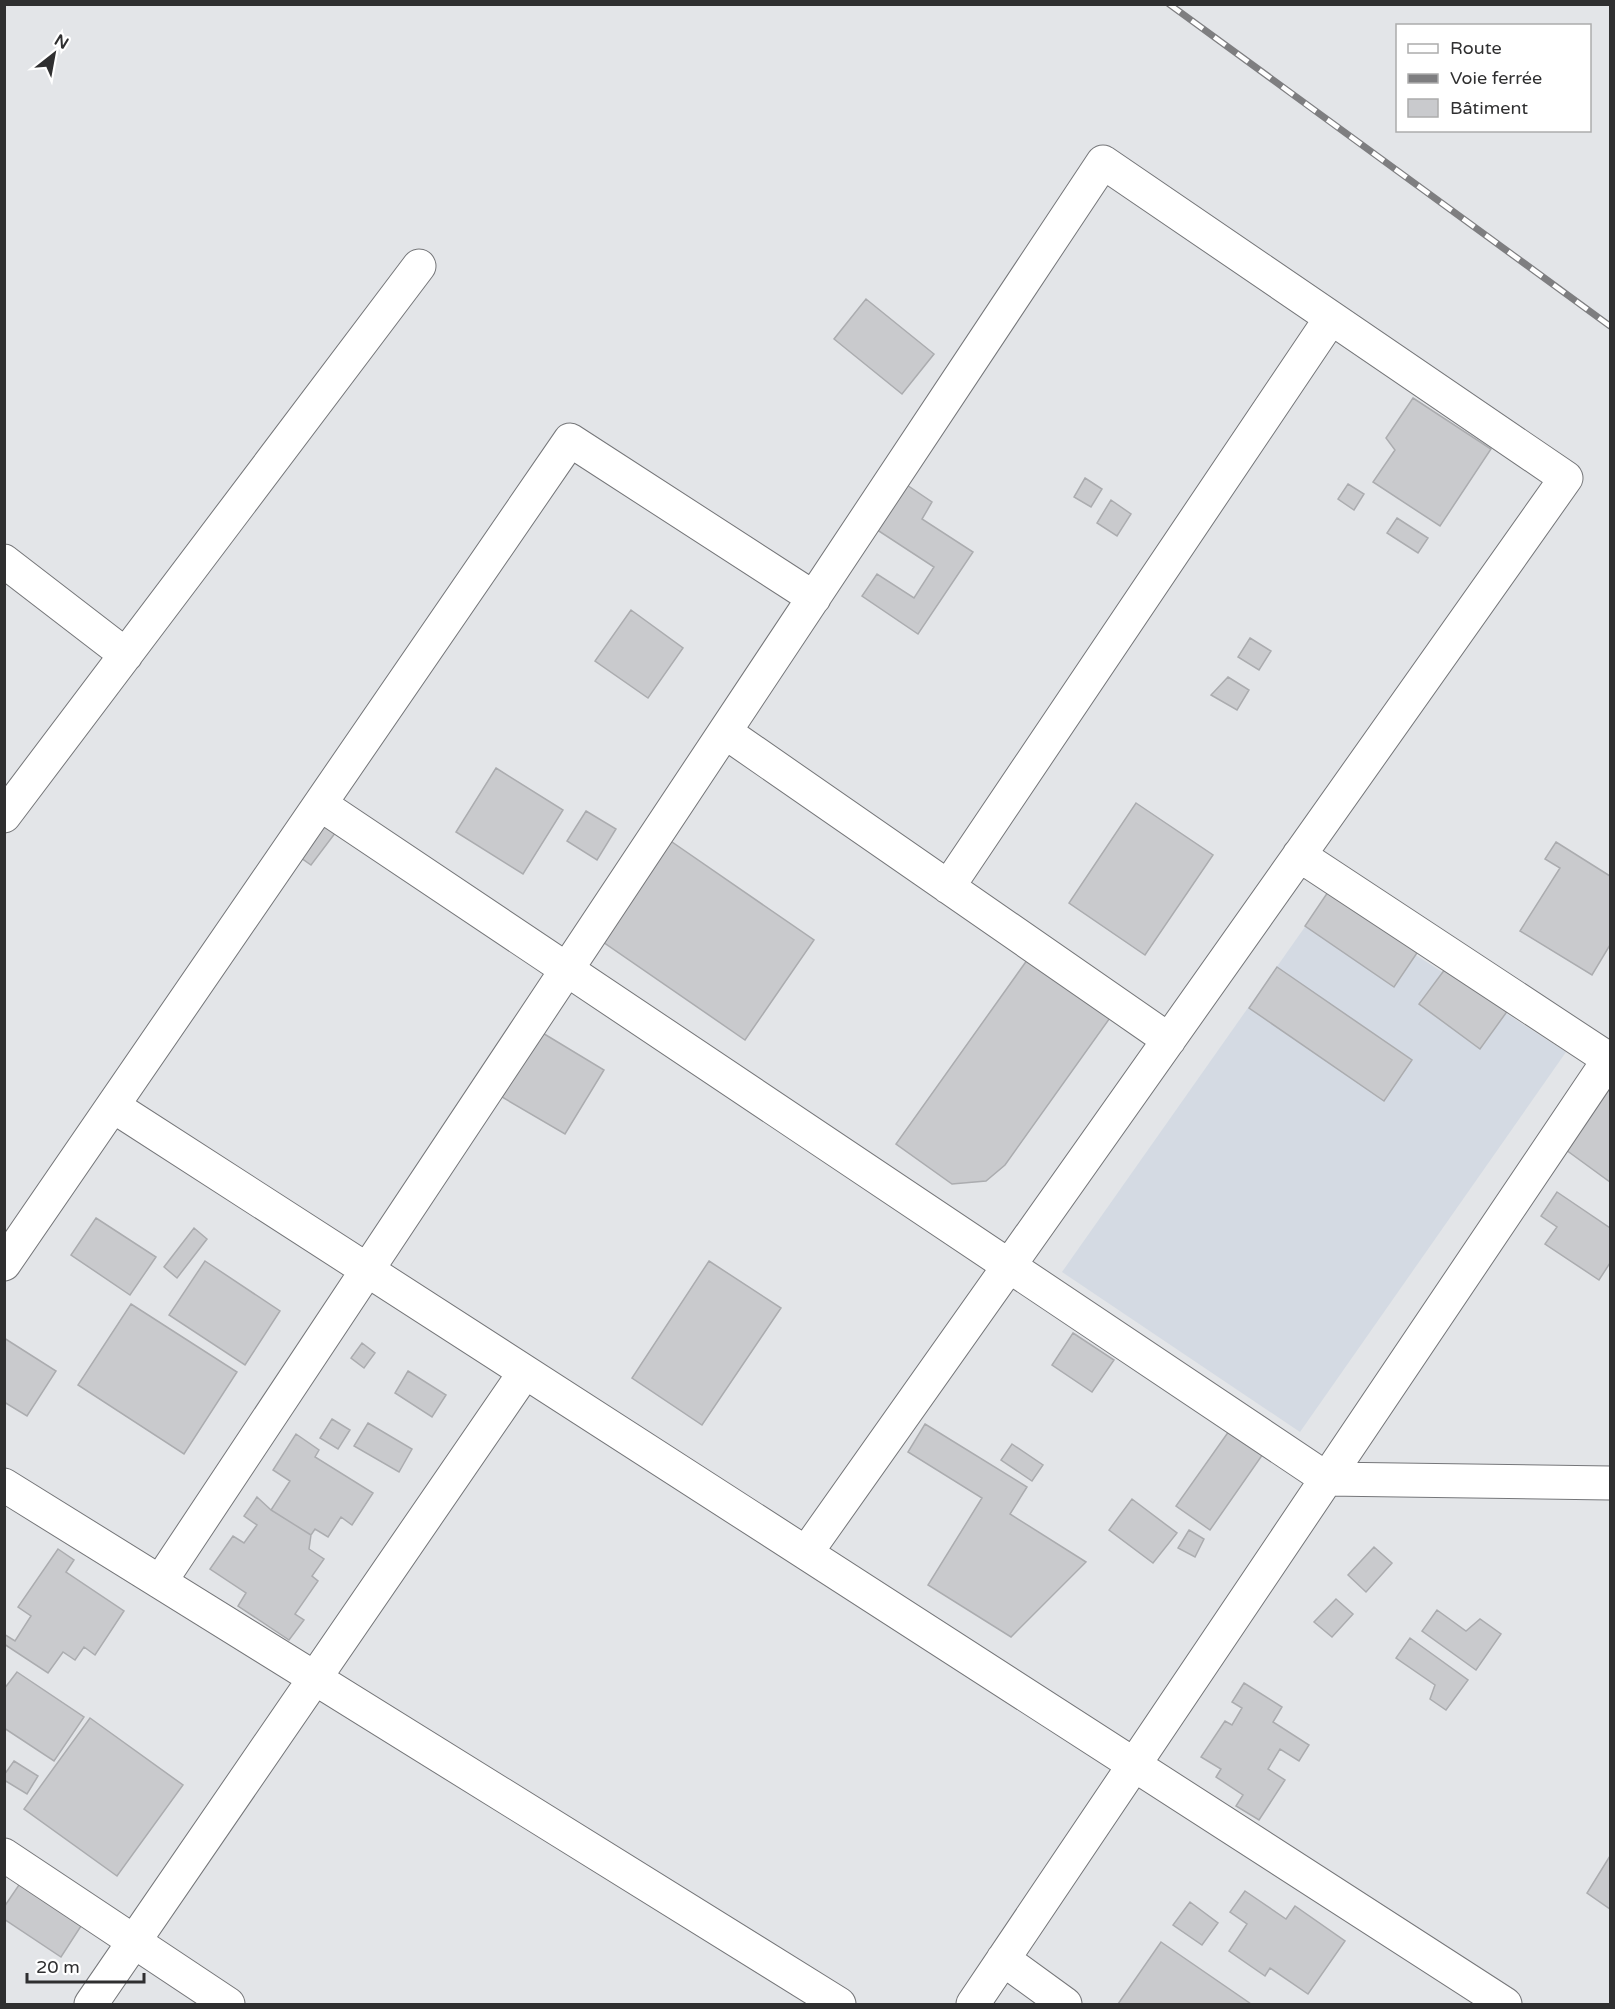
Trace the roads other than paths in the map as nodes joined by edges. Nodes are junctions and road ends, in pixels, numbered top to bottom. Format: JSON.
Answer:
{"nodes":[{"id":1,"x":419,"y":266,"type":"dead end"},
{"id":2,"x":1331,"y":318,"type":"junction"},
{"id":3,"x":4,"y":561,"type":"edge"},
{"id":4,"x":814,"y":598,"type":"junction"},
{"id":5,"x":126,"y":655,"type":"junction"},
{"id":6,"x":725,"y":732,"type":"junction"},
{"id":7,"x":320,"y":804,"type":"junction"},
{"id":8,"x":4,"y":816,"type":"edge"},
{"id":9,"x":1299,"y":855,"type":"junction"},
{"id":10,"x":948,"y":887,"type":"junction"},
{"id":11,"x":567,"y":969,"type":"junction"},
{"id":12,"x":1169,"y":1040,"type":"junction"},
{"id":13,"x":1610,"y":1059,"type":"edge"},
{"id":14,"x":113,"y":1106,"type":"junction"},
{"id":15,"x":4,"y":1264,"type":"edge"},
{"id":16,"x":1009,"y":1265,"type":"junction"},
{"id":17,"x":367,"y":1270,"type":"junction"},
{"id":18,"x":525,"y":1372,"type":"junction"},
{"id":19,"x":1327,"y":1479,"type":"junction"},
{"id":20,"x":1611,"y":1483,"type":"edge"},
{"id":21,"x":4,"y":1485,"type":"edge"},
{"id":22,"x":806,"y":1553,"type":"junction"},
{"id":23,"x":160,"y":1582,"type":"junction"},
{"id":24,"x":315,"y":1678,"type":"junction"},
{"id":25,"x":1134,"y":1765,"type":"junction"},
{"id":26,"x":4,"y":1855,"type":"edge"},
{"id":27,"x":134,"y":1942,"type":"junction"},
{"id":28,"x":1003,"y":1959,"type":"junction"},
{"id":29,"x":91,"y":2004,"type":"edge"},
{"id":30,"x":228,"y":2004,"type":"edge"},
{"id":31,"x":839,"y":2004,"type":"edge"},
{"id":32,"x":973,"y":2004,"type":"edge"},
{"id":33,"x":1065,"y":2004,"type":"edge"},
{"id":34,"x":1505,"y":2004,"type":"edge"}],
"edges":[{"from":1,"to":5,"type":"street"},
{"from":2,"to":4,"type":"street"},
{"from":2,"to":9,"type":"street"},
{"from":2,"to":10,"type":"street"},
{"from":3,"to":5,"type":"street"},
{"from":4,"to":6,"type":"street"},
{"from":4,"to":7,"type":"street"},
{"from":5,"to":8,"type":"street"},
{"from":6,"to":10,"type":"street"},
{"from":6,"to":11,"type":"street"},
{"from":7,"to":11,"type":"street"},
{"from":7,"to":14,"type":"street"},
{"from":9,"to":12,"type":"street"},
{"from":9,"to":13,"type":"street"},
{"from":10,"to":12,"type":"street"},
{"from":11,"to":16,"type":"street"},
{"from":11,"to":17,"type":"street"},
{"from":12,"to":16,"type":"street"},
{"from":13,"to":19,"type":"street"},
{"from":14,"to":15,"type":"street"},
{"from":14,"to":17,"type":"street"},
{"from":16,"to":19,"type":"street"},
{"from":16,"to":22,"type":"street"},
{"from":17,"to":18,"type":"street"},
{"from":17,"to":23,"type":"street"},
{"from":18,"to":22,"type":"street"},
{"from":18,"to":24,"type":"street"},
{"from":19,"to":20,"type":"street"},
{"from":19,"to":25,"type":"street"},
{"from":21,"to":23,"type":"street"},
{"from":22,"to":25,"type":"street"},
{"from":23,"to":24,"type":"street"},
{"from":24,"to":27,"type":"street"},
{"from":24,"to":31,"type":"street"},
{"from":25,"to":28,"type":"street"},
{"from":25,"to":34,"type":"street"},
{"from":26,"to":27,"type":"street"},
{"from":27,"to":29,"type":"street"},
{"from":27,"to":30,"type":"street"},
{"from":28,"to":32,"type":"street"},
{"from":28,"to":33,"type":"street"}]}
